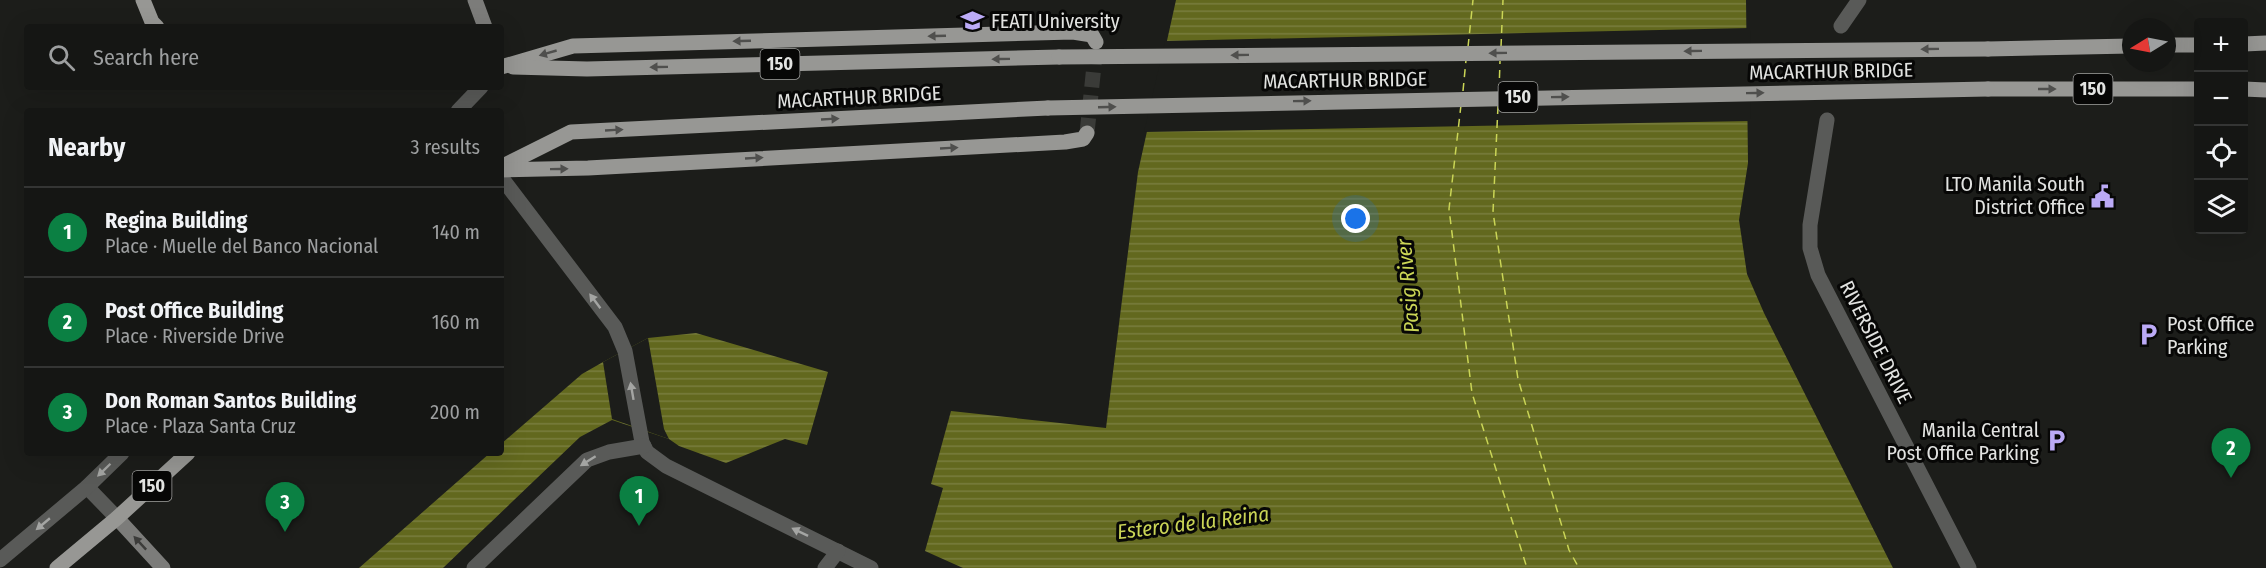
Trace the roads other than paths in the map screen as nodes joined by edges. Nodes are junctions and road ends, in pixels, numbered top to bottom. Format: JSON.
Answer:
{"nodes":[{"id":1,"x":143,"y":0,"type":"edge"},
{"id":2,"x":475,"y":0,"type":"edge"},
{"id":3,"x":1859,"y":0,"type":"edge"},
{"id":4,"x":154,"y":24,"type":"edge"},
{"id":5,"x":484,"y":24,"type":"edge"},
{"id":6,"x":1841,"y":26,"type":"dead end"},
{"id":7,"x":1096,"y":42,"type":"dead end"},
{"id":8,"x":2266,"y":43,"type":"edge"},
{"id":9,"x":2248,"y":44,"type":"edge"},
{"id":10,"x":2176,"y":45,"type":"edge"},
{"id":11,"x":2194,"y":45,"type":"edge"},
{"id":12,"x":2122,"y":46,"type":"edge"},
{"id":13,"x":504,"y":66,"type":"edge"},
{"id":14,"x":504,"y":67,"type":"edge"},
{"id":15,"x":2194,"y":89,"type":"edge"},
{"id":16,"x":478,"y":90,"type":"edge"},
{"id":17,"x":2248,"y":90,"type":"edge"},
{"id":18,"x":2266,"y":90,"type":"edge"},
{"id":19,"x":461,"y":108,"type":"edge"},
{"id":20,"x":1827,"y":120,"type":"dead end"},
{"id":21,"x":1088,"y":133,"type":"dead end"},
{"id":22,"x":504,"y":166,"type":"edge"},
{"id":23,"x":504,"y":168,"type":"edge"},
{"id":24,"x":504,"y":181,"type":"edge"},
{"id":25,"x":644,"y":446,"type":"junction"},
{"id":26,"x":119,"y":456,"type":"edge"},
{"id":27,"x":185,"y":456,"type":"edge"},
{"id":28,"x":87,"y":487,"type":"junction"},
{"id":29,"x":117,"y":518,"type":"junction"},
{"id":30,"x":837,"y":551,"type":"junction"},
{"id":31,"x":0,"y":560,"type":"edge"},
{"id":32,"x":57,"y":568,"type":"edge"},
{"id":33,"x":163,"y":568,"type":"edge"},
{"id":34,"x":474,"y":568,"type":"edge"},
{"id":35,"x":825,"y":568,"type":"edge"},
{"id":36,"x":872,"y":568,"type":"edge"},
{"id":37,"x":1969,"y":568,"type":"edge"}],
"edges":[{"from":1,"to":4,"type":"main road"},
{"from":2,"to":5,"type":"street"},
{"from":3,"to":6,"type":"street"},
{"from":7,"to":13,"type":"main road","one_way":true},
{"from":8,"to":9,"type":"main road"},
{"from":10,"to":11,"type":"main road"},
{"from":12,"to":14,"type":"main road","name":"MACARTHUR BRIDGE","number":"150","one_way":true,"bridge":true},
{"from":22,"to":15,"type":"main road","name":"MACARTHUR BRIDGE","number":"150","one_way":true,"bridge":true},
{"from":16,"to":19,"type":"street"},
{"from":17,"to":18,"type":"main road"},
{"from":20,"to":37,"type":"street","name":"RIVERSIDE DRIVE"},
{"from":23,"to":21,"type":"main road","one_way":true},
{"from":25,"to":24,"type":"street","one_way":true},
{"from":30,"to":25,"type":"street","one_way":true},
{"from":25,"to":34,"type":"street","one_way":true},
{"from":26,"to":28,"type":"street","one_way":true},
{"from":27,"to":29,"type":"main road","number":"150"},
{"from":28,"to":29,"type":"street"},
{"from":28,"to":31,"type":"street","one_way":true},
{"from":29,"to":32,"type":"main road","number":"150"},
{"from":33,"to":29,"type":"street","one_way":true},
{"from":30,"to":35,"type":"street"},
{"from":30,"to":36,"type":"street"}]}
